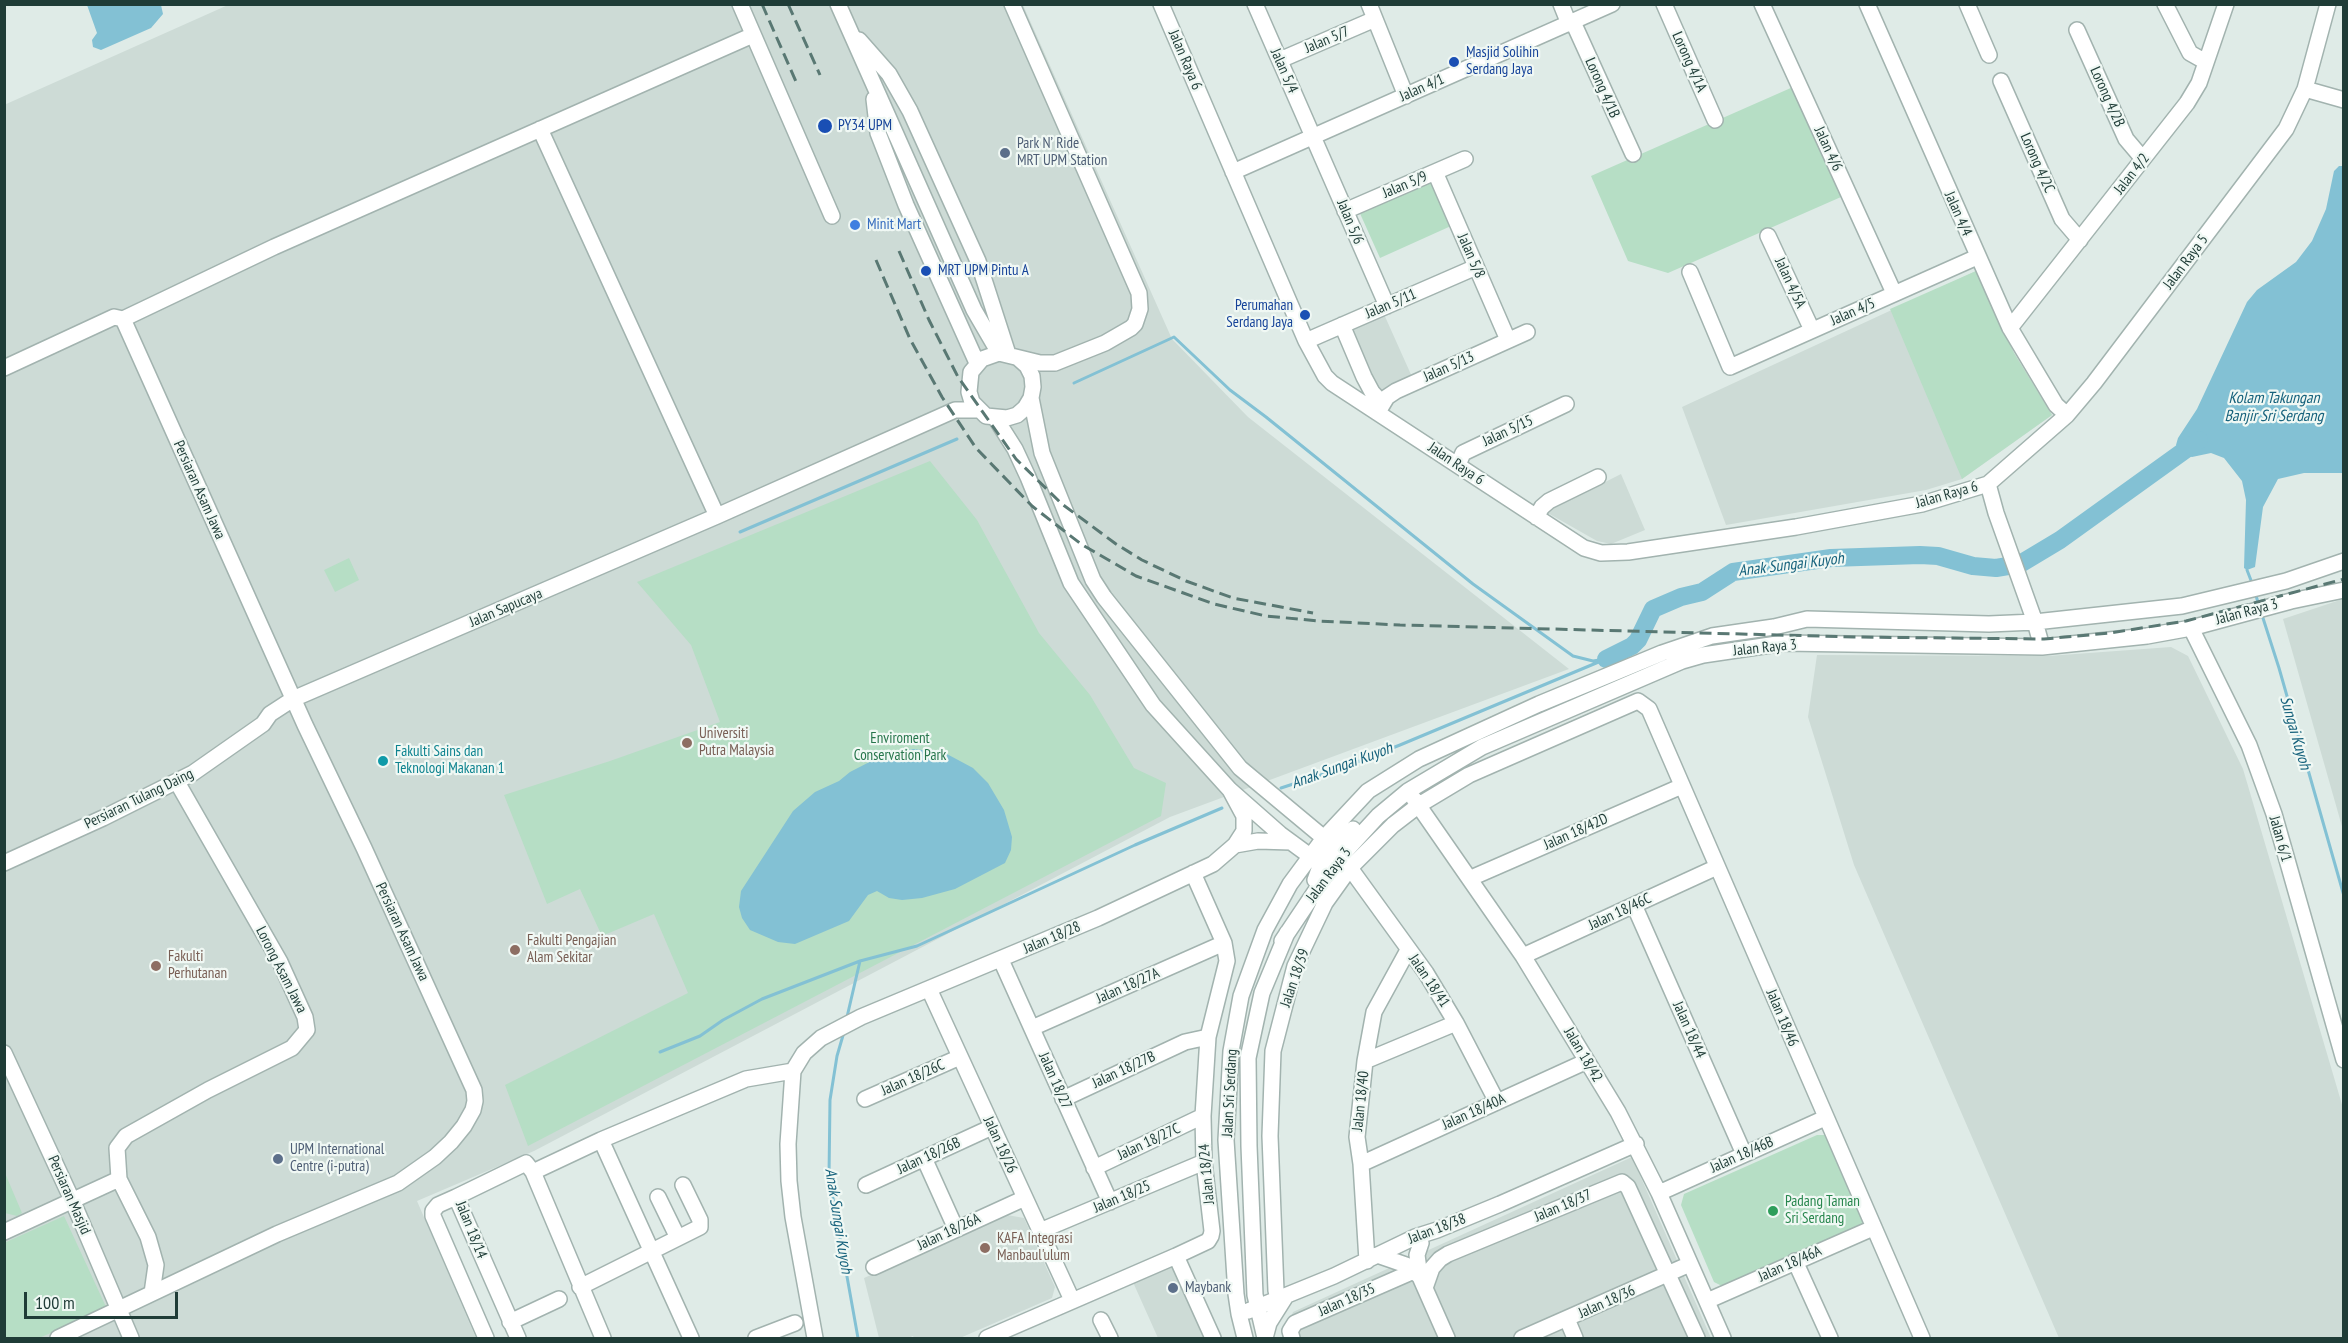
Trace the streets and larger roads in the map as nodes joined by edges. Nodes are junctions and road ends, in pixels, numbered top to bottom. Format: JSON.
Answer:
{"nodes":[{"id":1,"x":740,"y":4,"type":"edge"},
{"id":2,"x":1012,"y":4,"type":"edge"},
{"id":3,"x":1161,"y":4,"type":"edge"},
{"id":4,"x":1255,"y":4,"type":"edge"},
{"id":5,"x":1369,"y":4,"type":"edge"},
{"id":6,"x":1561,"y":4,"type":"edge"},
{"id":7,"x":1612,"y":4,"type":"edge"},
{"id":8,"x":1664,"y":4,"type":"edge"},
{"id":9,"x":1762,"y":4,"type":"edge"},
{"id":10,"x":1867,"y":4,"type":"edge"},
{"id":11,"x":1967,"y":4,"type":"edge"},
{"id":12,"x":2164,"y":4,"type":"edge"},
{"id":13,"x":2226,"y":4,"type":"edge"},
{"id":14,"x":2328,"y":4,"type":"edge"},
{"id":15,"x":839,"y":5,"type":"edge"},
{"id":16,"x":1375,"y":19,"type":"junction"},
{"id":17,"x":1571,"y":23,"type":"junction"},
{"id":18,"x":2077,"y":30,"type":"dead end"},
{"id":19,"x":851,"y":31,"type":"junction"},
{"id":20,"x":753,"y":35,"type":"junction"},
{"id":21,"x":1989,"y":55,"type":"dead end"},
{"id":22,"x":1280,"y":60,"type":"junction"},
{"id":23,"x":863,"y":61,"type":"junction"},
{"id":24,"x":2205,"y":62,"type":"junction"},
{"id":25,"x":2001,"y":81,"type":"dead end"},
{"id":26,"x":2305,"y":89,"type":"junction"},
{"id":27,"x":1406,"y":96,"type":"junction"},
{"id":28,"x":2343,"y":100,"type":"edge"},
{"id":29,"x":1714,"y":120,"type":"dead end"},
{"id":30,"x":540,"y":129,"type":"junction"},
{"id":31,"x":1313,"y":137,"type":"junction"},
{"id":32,"x":1633,"y":154,"type":"dead end"},
{"id":33,"x":1465,"y":159,"type":"dead end"},
{"id":34,"x":2143,"y":159,"type":"junction"},
{"id":35,"x":1233,"y":172,"type":"junction"},
{"id":36,"x":1435,"y":172,"type":"junction"},
{"id":37,"x":1345,"y":211,"type":"junction"},
{"id":38,"x":832,"y":216,"type":"dead end"},
{"id":39,"x":1768,"y":236,"type":"dead end"},
{"id":40,"x":2080,"y":240,"type":"junction"},
{"id":41,"x":1977,"y":257,"type":"junction"},
{"id":42,"x":1476,"y":267,"type":"junction"},
{"id":43,"x":1690,"y":272,"type":"dead end"},
{"id":44,"x":1894,"y":293,"type":"junction"},
{"id":45,"x":1387,"y":306,"type":"junction"},
{"id":46,"x":974,"y":310,"type":"junction"},
{"id":47,"x":123,"y":319,"type":"junction"},
{"id":48,"x":1342,"y":325,"type":"junction"},
{"id":49,"x":2010,"y":328,"type":"junction"},
{"id":50,"x":1812,"y":330,"type":"junction"},
{"id":51,"x":1527,"y":332,"type":"dead end"},
{"id":52,"x":1508,"y":340,"type":"junction"},
{"id":53,"x":1306,"y":341,"type":"junction"},
{"id":54,"x":1009,"y":355,"type":"junction"},
{"id":55,"x":980,"y":361,"type":"junction"},
{"id":56,"x":4,"y":368,"type":"edge"},
{"id":57,"x":969,"y":392,"type":"junction"},
{"id":58,"x":1031,"y":398,"type":"junction"},
{"id":59,"x":1566,"y":404,"type":"dead end"},
{"id":60,"x":1380,"y":407,"type":"junction"},
{"id":61,"x":955,"y":410,"type":"junction"},
{"id":62,"x":978,"y":410,"type":"junction"},
{"id":63,"x":2067,"y":415,"type":"junction"},
{"id":64,"x":996,"y":418,"type":"junction"},
{"id":65,"x":1458,"y":465,"type":"junction"},
{"id":66,"x":1598,"y":477,"type":"dead end"},
{"id":67,"x":1988,"y":484,"type":"junction"},
{"id":68,"x":717,"y":516,"type":"junction"},
{"id":69,"x":1536,"y":517,"type":"junction"},
{"id":70,"x":2343,"y":561,"type":"edge"},
{"id":71,"x":2343,"y":590,"type":"edge"},
{"id":72,"x":2025,"y":593,"type":"junction"},
{"id":73,"x":2035,"y":622,"type":"junction"},
{"id":74,"x":1989,"y":624,"type":"junction"},
{"id":75,"x":2192,"y":628,"type":"junction"},
{"id":76,"x":2042,"y":647,"type":"junction"},
{"id":77,"x":293,"y":699,"type":"junction"},
{"id":78,"x":1638,"y":701,"type":"joint"},
{"id":79,"x":263,"y":723,"type":"junction"},
{"id":80,"x":305,"y":725,"type":"junction"},
{"id":81,"x":1424,"y":780,"type":"junction"},
{"id":82,"x":177,"y":782,"type":"junction"},
{"id":83,"x":1682,"y":786,"type":"junction"},
{"id":84,"x":1230,"y":790,"type":"junction"},
{"id":85,"x":1408,"y":791,"type":"junction"},
{"id":86,"x":1419,"y":805,"type":"junction"},
{"id":87,"x":1340,"y":822,"type":"junction"},
{"id":88,"x":1309,"y":826,"type":"junction"},
{"id":89,"x":1291,"y":842,"type":"junction"},
{"id":90,"x":1236,"y":845,"type":"junction"},
{"id":91,"x":1316,"y":852,"type":"junction"},
{"id":92,"x":4,"y":863,"type":"edge"},
{"id":93,"x":1717,"y":867,"type":"junction"},
{"id":94,"x":1350,"y":868,"type":"junction"},
{"id":95,"x":1193,"y":873,"type":"junction"},
{"id":96,"x":1471,"y":879,"type":"junction"},
{"id":97,"x":1634,"y":905,"type":"junction"},
{"id":98,"x":1282,"y":941,"type":"junction"},
{"id":99,"x":1224,"y":943,"type":"junction"},
{"id":100,"x":1408,"y":950,"type":"junction"},
{"id":101,"x":1523,"y":956,"type":"junction"},
{"id":102,"x":1001,"y":960,"type":"junction"},
{"id":103,"x":929,"y":989,"type":"junction"},
{"id":104,"x":1456,"y":1023,"type":"junction"},
{"id":105,"x":1032,"y":1028,"type":"junction"},
{"id":106,"x":1208,"y":1037,"type":"junction"},
{"id":107,"x":4,"y":1053,"type":"edge"},
{"id":108,"x":960,"y":1057,"type":"junction"},
{"id":109,"x":2343,"y":1060,"type":"edge"},
{"id":110,"x":1365,"y":1061,"type":"junction"},
{"id":111,"x":1587,"y":1061,"type":"junction"},
{"id":112,"x":793,"y":1071,"type":"junction"},
{"id":113,"x":865,"y":1099,"type":"dead end"},
{"id":114,"x":1063,"y":1099,"type":"junction"},
{"id":115,"x":1497,"y":1102,"type":"junction"},
{"id":116,"x":1203,"y":1116,"type":"junction"},
{"id":117,"x":1825,"y":1118,"type":"junction"},
{"id":118,"x":992,"y":1127,"type":"junction"},
{"id":119,"x":601,"y":1140,"type":"junction"},
{"id":120,"x":1636,"y":1144,"type":"junction"},
{"id":121,"x":1744,"y":1154,"type":"junction"},
{"id":122,"x":924,"y":1158,"type":"junction"},
{"id":123,"x":1204,"y":1162,"type":"junction"},
{"id":124,"x":1361,"y":1164,"type":"junction"},
{"id":125,"x":1094,"y":1168,"type":"junction"},
{"id":126,"x":532,"y":1169,"type":"junction"},
{"id":127,"x":119,"y":1179,"type":"junction"},
{"id":128,"x":683,"y":1185,"type":"dead end"},
{"id":129,"x":866,"y":1185,"type":"dead end"},
{"id":130,"x":1659,"y":1192,"type":"junction"},
{"id":131,"x":456,"y":1197,"type":"junction"},
{"id":132,"x":658,"y":1197,"type":"dead end"},
{"id":133,"x":1025,"y":1198,"type":"junction"},
{"id":134,"x":73,"y":1202,"type":"junction"},
{"id":135,"x":1110,"y":1202,"type":"junction"},
{"id":136,"x":1873,"y":1228,"type":"junction"},
{"id":137,"x":956,"y":1229,"type":"junction"},
{"id":138,"x":1437,"y":1230,"type":"junction"},
{"id":139,"x":1040,"y":1231,"type":"junction"},
{"id":140,"x":4,"y":1232,"type":"edge"},
{"id":141,"x":678,"y":1238,"type":"junction"},
{"id":142,"x":1365,"y":1239,"type":"junction"},
{"id":143,"x":1421,"y":1243,"type":"junction"},
{"id":144,"x":1396,"y":1245,"type":"junction"},
{"id":145,"x":652,"y":1253,"type":"junction"},
{"id":146,"x":1176,"y":1256,"type":"junction"},
{"id":147,"x":1378,"y":1258,"type":"junction"},
{"id":148,"x":1795,"y":1261,"type":"junction"},
{"id":149,"x":1690,"y":1264,"type":"junction"},
{"id":150,"x":1253,"y":1267,"type":"junction"},
{"id":151,"x":874,"y":1268,"type":"dead end"},
{"id":152,"x":1347,"y":1270,"type":"junction"},
{"id":153,"x":1668,"y":1275,"type":"junction"},
{"id":154,"x":1420,"y":1279,"type":"junction"},
{"id":155,"x":580,"y":1287,"type":"junction"},
{"id":156,"x":152,"y":1293,"type":"junction"},
{"id":157,"x":1281,"y":1293,"type":"junction"},
{"id":158,"x":559,"y":1299,"type":"dead end"},
{"id":159,"x":1072,"y":1300,"type":"junction"},
{"id":160,"x":1707,"y":1301,"type":"junction"},
{"id":161,"x":1256,"y":1309,"type":"junction"},
{"id":162,"x":118,"y":1311,"type":"junction"},
{"id":163,"x":1239,"y":1314,"type":"junction"},
{"id":164,"x":1567,"y":1319,"type":"junction"},
{"id":165,"x":1101,"y":1320,"type":"dead end"},
{"id":166,"x":510,"y":1322,"type":"junction"},
{"id":167,"x":795,"y":1323,"type":"dead end"},
{"id":168,"x":58,"y":1338,"type":"edge"},
{"id":169,"x":131,"y":1338,"type":"edge"},
{"id":170,"x":486,"y":1338,"type":"edge"},
{"id":171,"x":518,"y":1338,"type":"edge"},
{"id":172,"x":603,"y":1338,"type":"edge"},
{"id":173,"x":691,"y":1338,"type":"edge"},
{"id":174,"x":756,"y":1338,"type":"edge"},
{"id":175,"x":815,"y":1338,"type":"edge"},
{"id":176,"x":987,"y":1338,"type":"edge"},
{"id":177,"x":1110,"y":1338,"type":"edge"},
{"id":178,"x":1213,"y":1338,"type":"edge"},
{"id":179,"x":1245,"y":1338,"type":"edge"},
{"id":180,"x":1265,"y":1338,"type":"edge"},
{"id":181,"x":1292,"y":1338,"type":"edge"},
{"id":182,"x":1447,"y":1338,"type":"edge"},
{"id":183,"x":1522,"y":1338,"type":"edge"},
{"id":184,"x":1575,"y":1338,"type":"edge"},
{"id":185,"x":1697,"y":1338,"type":"edge"},
{"id":186,"x":1724,"y":1338,"type":"edge"},
{"id":187,"x":1830,"y":1338,"type":"edge"},
{"id":188,"x":1922,"y":1338,"type":"edge"}],
"edges":[{"from":1,"to":20,"type":"street"},
{"from":2,"to":54,"type":"street"},
{"from":3,"to":35,"type":"street","name":"Jalan Raya 6"},
{"from":4,"to":22,"type":"street","name":"Jalan 5/4"},
{"from":5,"to":16,"type":"street"},
{"from":6,"to":17,"type":"street","name":"Lorong 4/1B"},
{"from":7,"to":17,"type":"street","name":"Jalan 4/1"},
{"from":8,"to":29,"type":"street","name":"Lorong 4/1A"},
{"from":9,"to":44,"type":"street","name":"Jalan 4/6"},
{"from":10,"to":41,"type":"street","name":"Jalan 4/4"},
{"from":11,"to":21,"type":"street"},
{"from":12,"to":24,"type":"street"},
{"from":13,"to":24,"type":"street","name":"Jalan 4/2"},
{"from":14,"to":26,"type":"street","name":"Jalan Raya 5"},
{"from":15,"to":19,"type":"street"},
{"from":16,"to":22,"type":"street","name":"Jalan 5/7"},
{"from":16,"to":27,"type":"street"},
{"from":17,"to":27,"type":"street","name":"Jalan 4/1"},
{"from":17,"to":32,"type":"street","name":"Lorong 4/1B"},
{"from":18,"to":34,"type":"street","name":"Lorong 4/2B"},
{"from":19,"to":23,"type":"street"},
{"from":19,"to":54,"type":"street"},
{"from":20,"to":30,"type":"street"},
{"from":20,"to":38,"type":"street"},
{"from":22,"to":31,"type":"street","name":"Jalan 5/4"},
{"from":23,"to":46,"type":"street"},
{"from":23,"to":55,"type":"street"},
{"from":24,"to":34,"type":"street","name":"Jalan 4/2"},
{"from":25,"to":40,"type":"street","name":"Lorong 4/2C"},
{"from":26,"to":28,"type":"street"},
{"from":26,"to":63,"type":"street","name":"Jalan Raya 5"},
{"from":27,"to":31,"type":"street","name":"Jalan 4/1"},
{"from":30,"to":47,"type":"street"},
{"from":30,"to":68,"type":"street"},
{"from":31,"to":35,"type":"street","name":"Jalan 4/1"},
{"from":31,"to":37,"type":"street","name":"Jalan 5/6"},
{"from":33,"to":36,"type":"street","name":"Jalan 5/9"},
{"from":34,"to":40,"type":"street","name":"Jalan 4/2"},
{"from":35,"to":53,"type":"street","name":"Jalan Raya 6"},
{"from":36,"to":37,"type":"street","name":"Jalan 5/9"},
{"from":36,"to":42,"type":"street","name":"Jalan 5/8"},
{"from":37,"to":45,"type":"street","name":"Jalan 5/6"},
{"from":39,"to":50,"type":"street","name":"Jalan 4/5A"},
{"from":40,"to":49,"type":"street","name":"Jalan 4/2"},
{"from":41,"to":44,"type":"street","name":"Jalan 4/5"},
{"from":41,"to":49,"type":"street","name":"Jalan 4/4"},
{"from":42,"to":45,"type":"street","name":"Jalan 5/11"},
{"from":42,"to":52,"type":"street","name":"Jalan 5/8"},
{"from":43,"to":50,"type":"street","name":"Jalan 4/5"},
{"from":44,"to":50,"type":"street","name":"Jalan 4/5"},
{"from":45,"to":48,"type":"street","name":"Jalan 5/11"},
{"from":46,"to":54,"type":"street"},
{"from":46,"to":55,"type":"street"},
{"from":47,"to":56,"type":"street"},
{"from":47,"to":77,"type":"street","name":"Persiaran Asam Jawa"},
{"from":48,"to":53,"type":"street","name":"Jalan 5/11"},
{"from":48,"to":60,"type":"street"},
{"from":49,"to":63,"type":"street","name":"Jalan 4/4"},
{"from":51,"to":52,"type":"street","name":"Jalan 5/13"},
{"from":52,"to":60,"type":"street","name":"Jalan 5/13"},
{"from":53,"to":60,"type":"street","name":"Jalan Raya 6"},
{"from":54,"to":55,"type":"street"},
{"from":54,"to":58,"type":"street"},
{"from":55,"to":57,"type":"street"},
{"from":57,"to":61,"type":"street"},
{"from":57,"to":62,"type":"street"},
{"from":58,"to":64,"type":"street"},
{"from":58,"to":88,"type":"street"},
{"from":59,"to":65,"type":"street","name":"Jalan 5/15"},
{"from":60,"to":65,"type":"street","name":"Jalan Raya 6"},
{"from":61,"to":62,"type":"street"},
{"from":61,"to":68,"type":"street","name":"Jalan Sapucaya"},
{"from":62,"to":64,"type":"street"},
{"from":63,"to":67,"type":"street","name":"Jalan Raya 5"},
{"from":64,"to":84,"type":"street"},
{"from":65,"to":69,"type":"street","name":"Jalan Raya 6"},
{"from":66,"to":69,"type":"street"},
{"from":67,"to":69,"type":"street","name":"Jalan Raya 6"},
{"from":67,"to":72,"type":"street"},
{"from":68,"to":77,"type":"street","name":"Jalan Sapucaya"},
{"from":70,"to":73,"type":"street","name":"Jalan Raya 3"},
{"from":71,"to":75,"type":"street","name":"Jalan Raya 3"},
{"from":72,"to":73,"type":"street"},
{"from":72,"to":74,"type":"street"},
{"from":73,"to":74,"type":"street","name":"Jalan Raya 3"},
{"from":73,"to":76,"type":"street"},
{"from":74,"to":87,"type":"street","name":"Jalan Raya 3"},
{"from":75,"to":76,"type":"street","name":"Jalan Raya 3"},
{"from":75,"to":109,"type":"street","name":"Jalan 6/1"},
{"from":76,"to":81,"type":"street","name":"Jalan Raya 3"},
{"from":77,"to":79,"type":"street","name":"Persiaran Tulang Daing"},
{"from":77,"to":80,"type":"street","name":"Persiaran Asam Jawa"},
{"from":78,"to":83,"type":"street","name":"Jalan 18/46"},
{"from":78,"to":86,"type":"street","name":"Jalan 18/39"},
{"from":79,"to":80,"type":"street"},
{"from":79,"to":82,"type":"street","name":"Persiaran Tulang Daing"},
{"from":80,"to":156,"type":"street","name":"Persiaran Asam Jawa"},
{"from":81,"to":85,"type":"street","name":"Jalan Raya 3"},
{"from":81,"to":91,"type":"street"},
{"from":82,"to":92,"type":"street","name":"Persiaran Tulang Daing"},
{"from":82,"to":127,"type":"street","name":"Lorong Asam Jawa"},
{"from":83,"to":93,"type":"street","name":"Jalan 18/46"},
{"from":83,"to":96,"type":"street","name":"Jalan 18/42D"},
{"from":84,"to":89,"type":"street"},
{"from":84,"to":90,"type":"street"},
{"from":85,"to":86,"type":"street","name":"Jalan 18/42"},
{"from":85,"to":98,"type":"street","name":"Jalan Raya 3"},
{"from":86,"to":94,"type":"street","name":"Jalan 18/39"},
{"from":86,"to":96,"type":"street","name":"Jalan 18/42"},
{"from":87,"to":88,"type":"street"},
{"from":87,"to":91,"type":"street","name":"Jalan Raya 3"},
{"from":88,"to":91,"type":"street"},
{"from":89,"to":90,"type":"street"},
{"from":89,"to":91,"type":"street"},
{"from":90,"to":95,"type":"street","name":"Jalan 18/28"},
{"from":91,"to":98,"type":"street"},
{"from":91,"to":163,"type":"street","name":"Jalan Sri Serdang"},
{"from":93,"to":97,"type":"street","name":"Jalan 18/46C"},
{"from":93,"to":117,"type":"street","name":"Jalan 18/46"},
{"from":94,"to":100,"type":"street","name":"Jalan 18/41"},
{"from":94,"to":157,"type":"street","name":"Jalan 18/39"},
{"from":95,"to":99,"type":"street","name":"Jalan 18/24"},
{"from":95,"to":102,"type":"street","name":"Jalan 18/28"},
{"from":96,"to":101,"type":"street","name":"Jalan 18/42"},
{"from":97,"to":101,"type":"street","name":"Jalan 18/46C"},
{"from":97,"to":121,"type":"street","name":"Jalan 18/44"},
{"from":98,"to":150,"type":"street","name":"Jalan Sri Serdang"},
{"from":99,"to":105,"type":"street","name":"Jalan 18/27A"},
{"from":99,"to":106,"type":"street","name":"Jalan 18/24"},
{"from":100,"to":104,"type":"street","name":"Jalan 18/41"},
{"from":100,"to":110,"type":"street","name":"Jalan 18/40"},
{"from":101,"to":111,"type":"street","name":"Jalan 18/42"},
{"from":102,"to":103,"type":"street","name":"Jalan 18/28"},
{"from":102,"to":105,"type":"street","name":"Jalan 18/27"},
{"from":103,"to":108,"type":"street","name":"Jalan 18/26"},
{"from":103,"to":112,"type":"street","name":"Jalan 18/28"},
{"from":104,"to":110,"type":"street"},
{"from":104,"to":115,"type":"street","name":"Jalan 18/41"},
{"from":105,"to":114,"type":"street","name":"Jalan 18/27"},
{"from":106,"to":114,"type":"street","name":"Jalan 18/27B"},
{"from":106,"to":116,"type":"street","name":"Jalan 18/24"},
{"from":107,"to":134,"type":"street","name":"Persiaran Masjid"},
{"from":108,"to":113,"type":"street","name":"Jalan 18/26C"},
{"from":108,"to":118,"type":"street","name":"Jalan 18/26"},
{"from":110,"to":124,"type":"street","name":"Jalan 18/40"},
{"from":111,"to":115,"type":"street","name":"Jalan 18/40A"},
{"from":111,"to":120,"type":"street","name":"Jalan 18/42"},
{"from":112,"to":119,"type":"street","name":"Jalan 18/14"},
{"from":112,"to":175,"type":"street"},
{"from":114,"to":125,"type":"street","name":"Jalan 18/27"},
{"from":115,"to":124,"type":"street","name":"Jalan 18/40A"},
{"from":116,"to":123,"type":"street","name":"Jalan 18/24"},
{"from":116,"to":125,"type":"street","name":"Jalan 18/27C"},
{"from":117,"to":121,"type":"street","name":"Jalan 18/46B"},
{"from":117,"to":136,"type":"street","name":"Jalan 18/46"},
{"from":118,"to":122,"type":"street","name":"Jalan 18/26B"},
{"from":118,"to":133,"type":"street","name":"Jalan 18/26"},
{"from":119,"to":126,"type":"street","name":"Jalan 18/14"},
{"from":119,"to":145,"type":"street"},
{"from":120,"to":130,"type":"street","name":"Jalan 18/42"},
{"from":120,"to":138,"type":"street","name":"Jalan 18/38"},
{"from":121,"to":130,"type":"street","name":"Jalan 18/46B"},
{"from":122,"to":129,"type":"street","name":"Jalan 18/26B"},
{"from":122,"to":137,"type":"street"},
{"from":123,"to":135,"type":"street","name":"Jalan 18/25"},
{"from":123,"to":146,"type":"street","name":"Jalan 18/24"},
{"from":124,"to":142,"type":"street","name":"Jalan 18/40"},
{"from":125,"to":135,"type":"street","name":"Jalan 18/27"},
{"from":126,"to":131,"type":"street","name":"Jalan 18/14"},
{"from":126,"to":155,"type":"street"},
{"from":127,"to":134,"type":"street"},
{"from":127,"to":156,"type":"street","name":"Lorong Asam Jawa"},
{"from":128,"to":141,"type":"street"},
{"from":130,"to":149,"type":"street","name":"Jalan 18/42"},
{"from":131,"to":166,"type":"street","name":"Jalan 18/14"},
{"from":131,"to":170,"type":"street"},
{"from":132,"to":141,"type":"street"},
{"from":133,"to":137,"type":"street","name":"Jalan 18/26A"},
{"from":133,"to":139,"type":"street","name":"Jalan 18/26"},
{"from":134,"to":140,"type":"street"},
{"from":134,"to":162,"type":"street","name":"Persiaran Masjid"},
{"from":135,"to":139,"type":"street","name":"Jalan 18/25"},
{"from":136,"to":148,"type":"street","name":"Jalan 18/46A"},
{"from":136,"to":188,"type":"street","name":"Jalan 18/46"},
{"from":137,"to":151,"type":"street","name":"Jalan 18/26A"},
{"from":138,"to":143,"type":"street"},
{"from":138,"to":144,"type":"street","name":"Jalan 18/38"},
{"from":139,"to":159,"type":"street","name":"Jalan 18/26"},
{"from":141,"to":145,"type":"street"},
{"from":142,"to":144,"type":"street"},
{"from":142,"to":147,"type":"street","name":"Jalan 18/40"},
{"from":142,"to":152,"type":"street"},
{"from":143,"to":147,"type":"street"},
{"from":143,"to":154,"type":"street"},
{"from":144,"to":147,"type":"street","name":"Jalan 18/38"},
{"from":145,"to":155,"type":"street"},
{"from":145,"to":173,"type":"street"},
{"from":146,"to":159,"type":"street","name":"Jalan 18/24"},
{"from":146,"to":178,"type":"street"},
{"from":147,"to":152,"type":"street","name":"Jalan 18/38"},
{"from":147,"to":154,"type":"street"},
{"from":148,"to":160,"type":"street","name":"Jalan 18/46A"},
{"from":148,"to":187,"type":"street"},
{"from":149,"to":153,"type":"street","name":"Jalan 18/36"},
{"from":149,"to":160,"type":"street","name":"Jalan 18/42"},
{"from":150,"to":157,"type":"street"},
{"from":150,"to":161,"type":"street","name":"Jalan Sri Serdang"},
{"from":152,"to":157,"type":"street","name":"Jalan 18/38"},
{"from":153,"to":154,"type":"street","name":"Jalan 18/37"},
{"from":153,"to":164,"type":"street","name":"Jalan 18/36"},
{"from":153,"to":185,"type":"street"},
{"from":154,"to":181,"type":"street","name":"Jalan 18/35"},
{"from":154,"to":182,"type":"street"},
{"from":155,"to":172,"type":"street"},
{"from":156,"to":162,"type":"street","name":"Persiaran Asam Jawa"},
{"from":157,"to":161,"type":"street","name":"Jalan 18/38"},
{"from":157,"to":180,"type":"street"},
{"from":158,"to":166,"type":"street"},
{"from":159,"to":176,"type":"street","name":"Jalan 18/24"},
{"from":160,"to":186,"type":"street","name":"Jalan 18/42"},
{"from":161,"to":163,"type":"street","name":"Jalan 18/38"},
{"from":161,"to":180,"type":"street","name":"Jalan Sri Serdang"},
{"from":162,"to":168,"type":"street","name":"Persiaran Asam Jawa"},
{"from":162,"to":169,"type":"street","name":"Persiaran Masjid"},
{"from":163,"to":179,"type":"street","name":"Jalan Sri Serdang"},
{"from":164,"to":183,"type":"street","name":"Jalan 18/36"},
{"from":164,"to":184,"type":"street"},
{"from":165,"to":177,"type":"street"},
{"from":166,"to":171,"type":"street","name":"Jalan 18/14"},
{"from":167,"to":174,"type":"street"}]}
